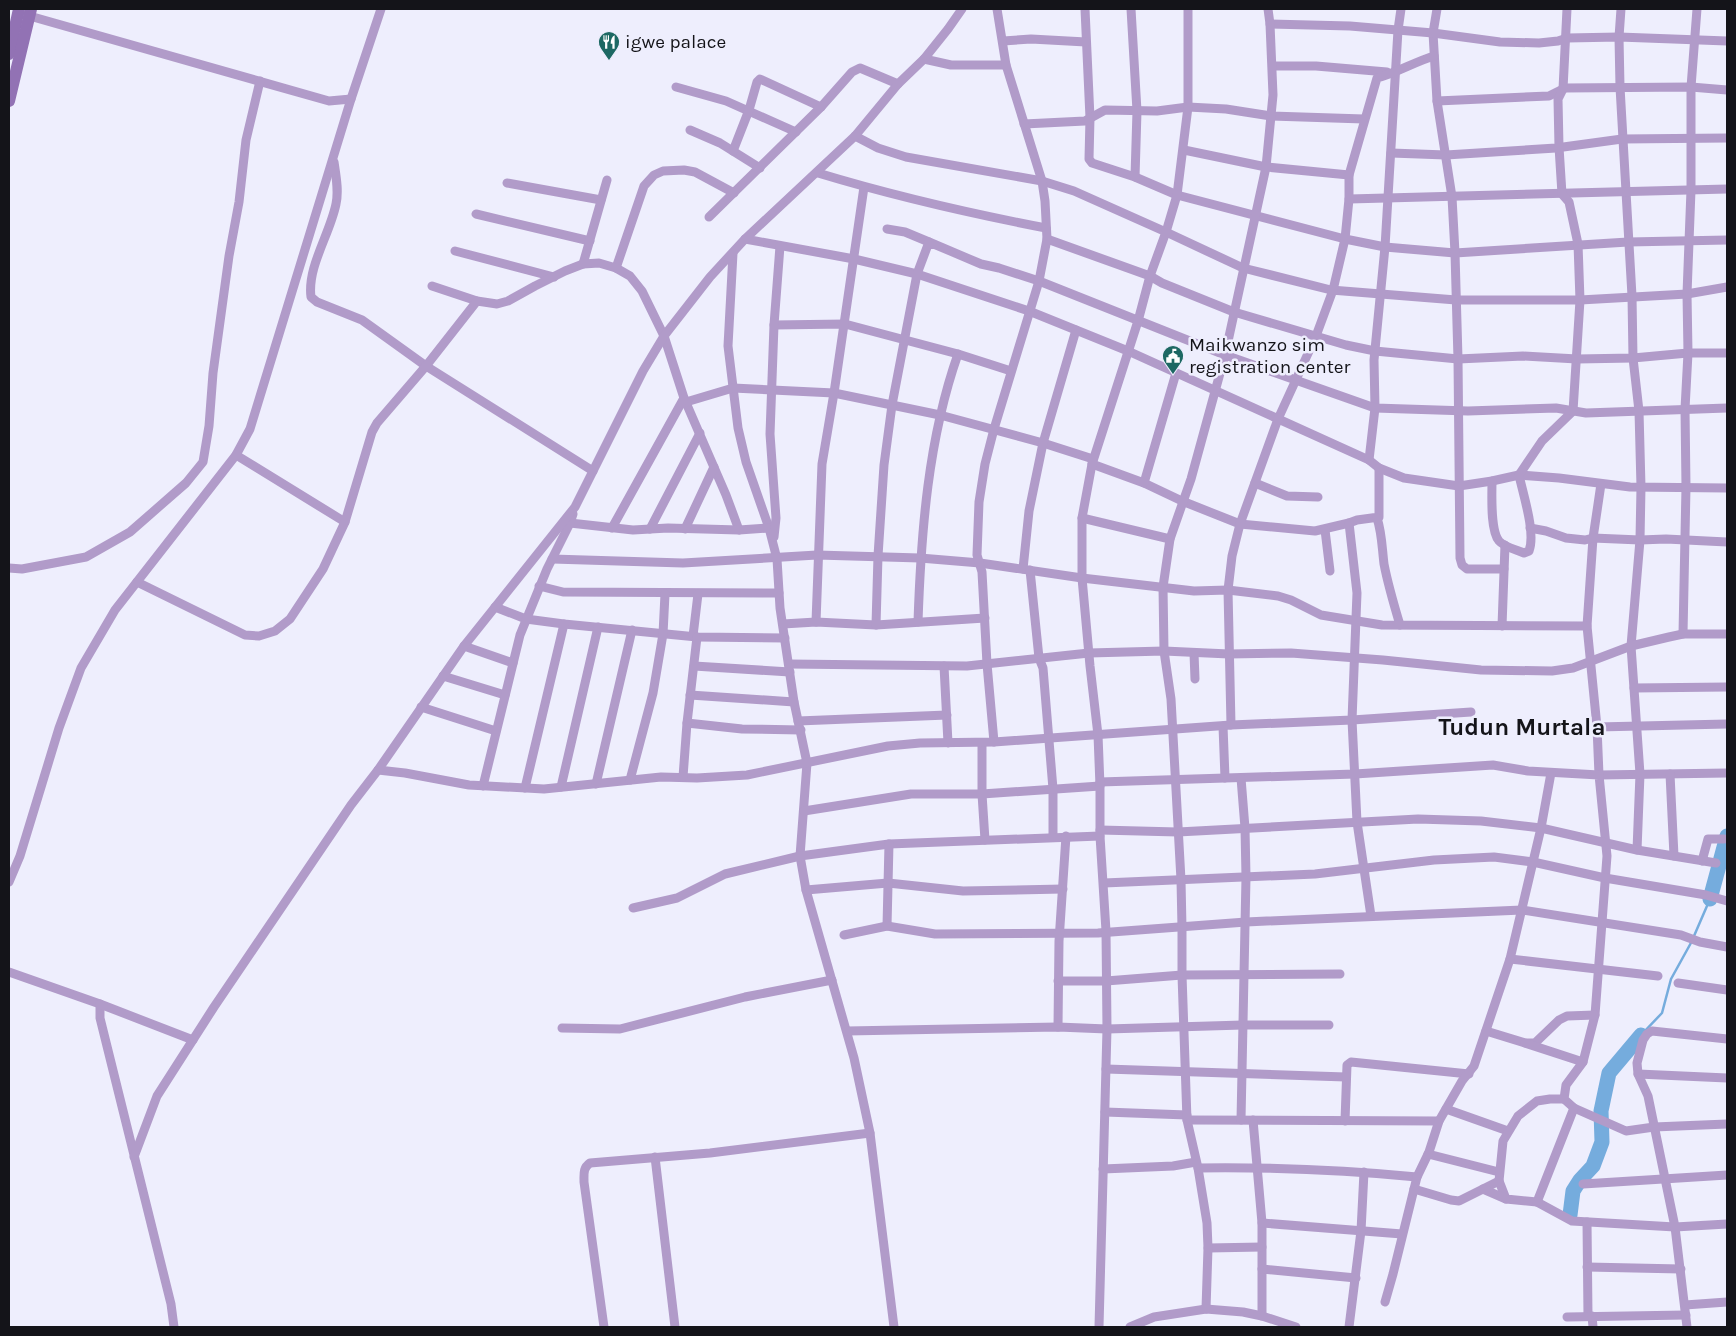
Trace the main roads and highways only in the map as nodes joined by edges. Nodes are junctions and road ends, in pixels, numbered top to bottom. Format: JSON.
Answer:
{"nodes":[{"id":1,"x":24,"y":12,"type":"edge"},
{"id":2,"x":9,"y":54,"type":"edge"},
{"id":3,"x":9,"y":101,"type":"edge"}],
"edges":[{"from":1,"to":2,"type":"main road"},
{"from":1,"to":3,"type":"main road"}]}
